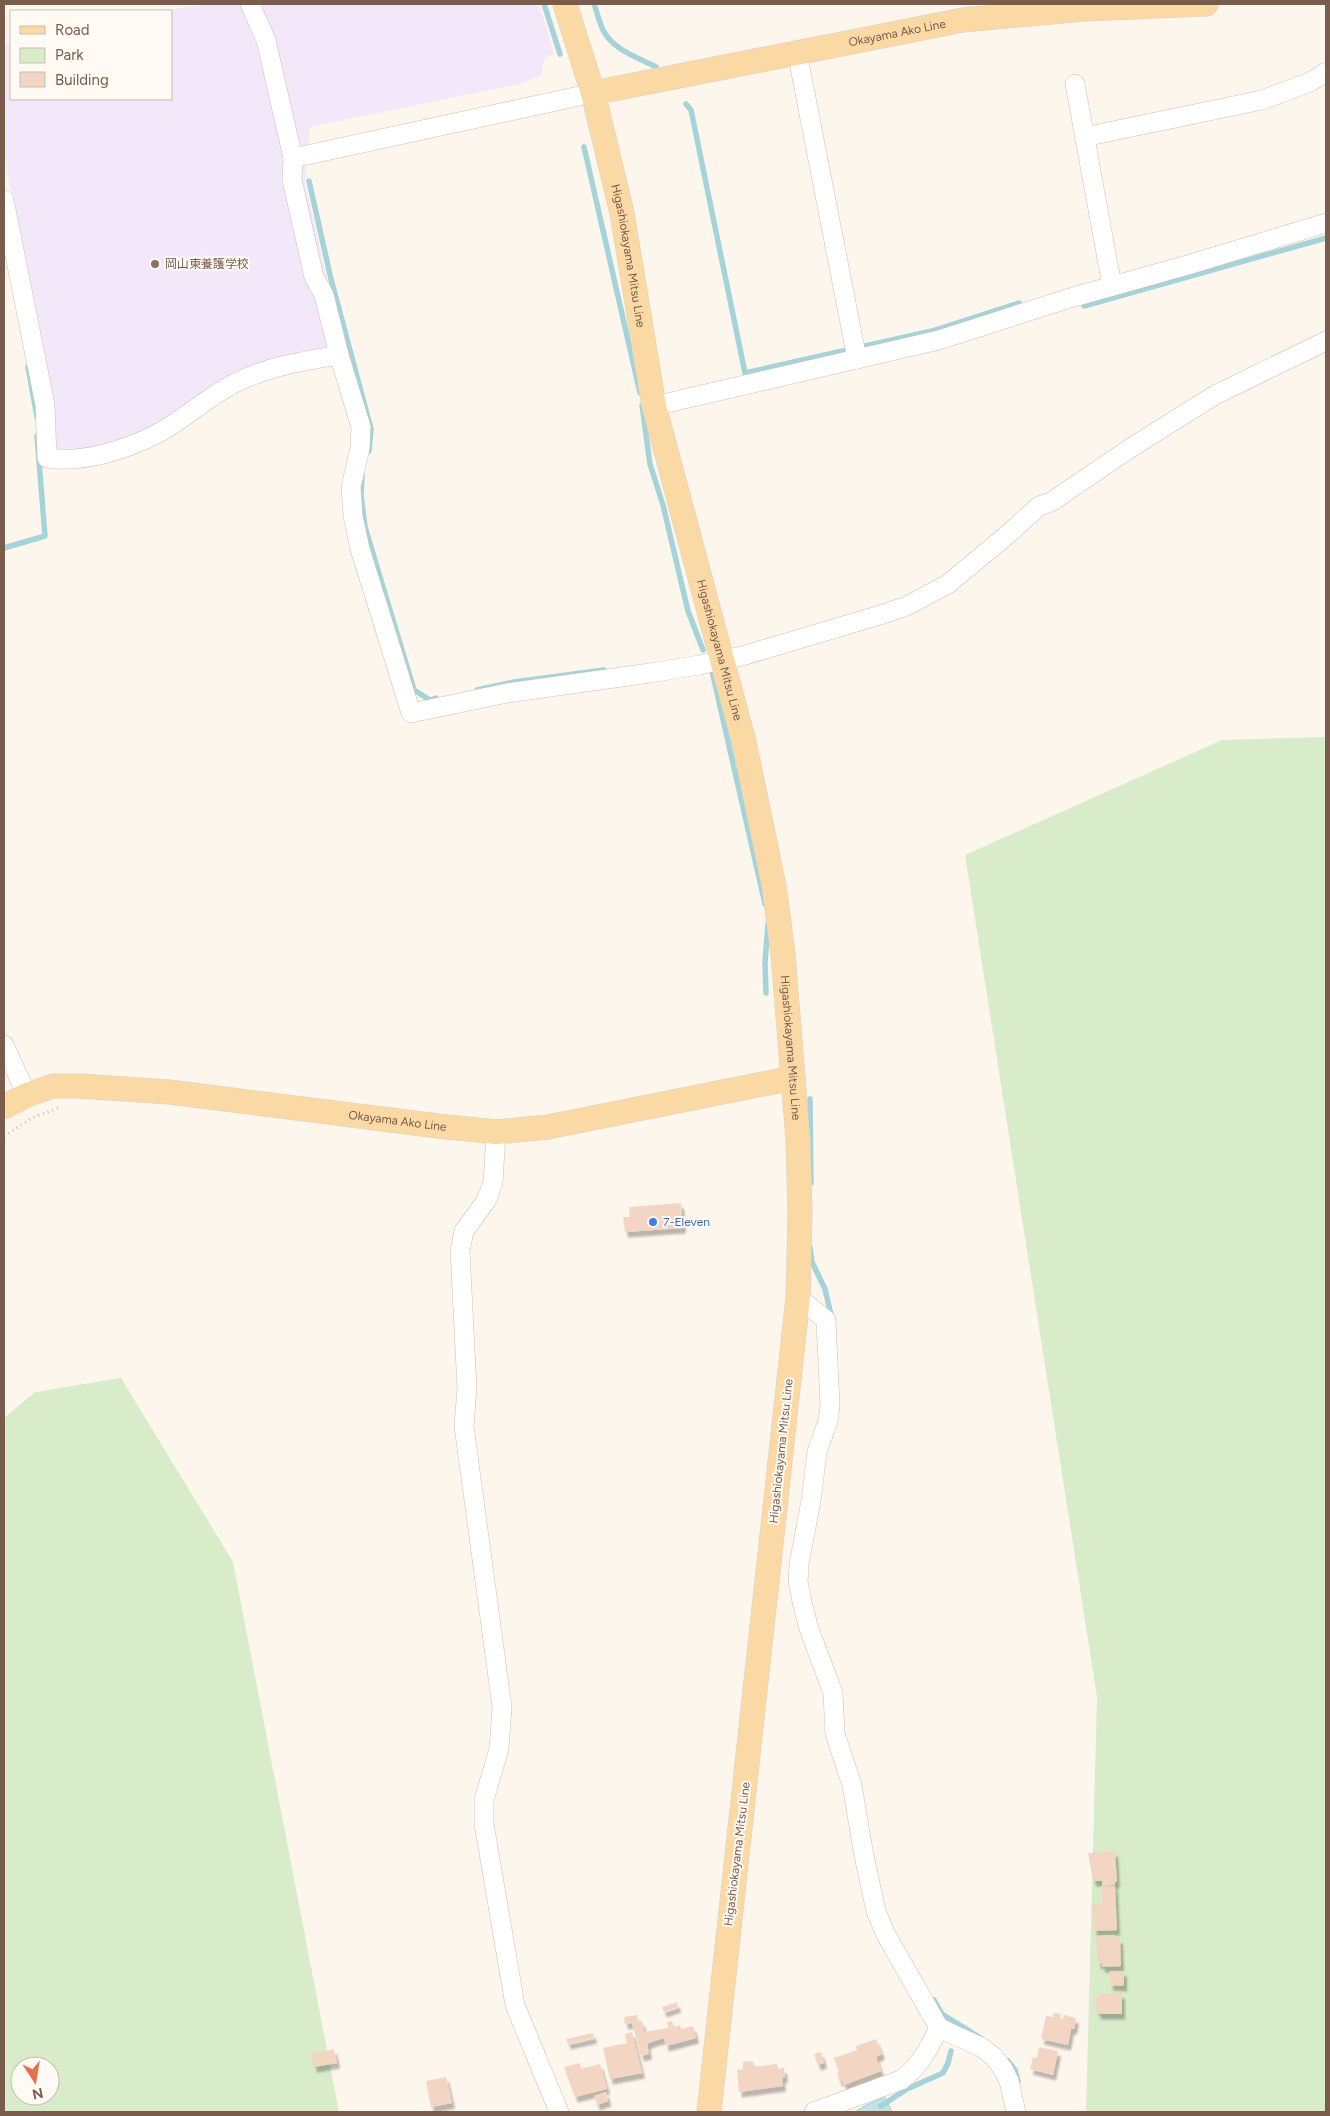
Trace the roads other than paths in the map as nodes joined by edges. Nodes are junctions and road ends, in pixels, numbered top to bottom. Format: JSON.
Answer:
{"nodes":[{"id":1,"x":250,"y":4,"type":"edge"},
{"id":2,"x":565,"y":4,"type":"edge"},
{"id":3,"x":1206,"y":4,"type":"edge"},
{"id":4,"x":796,"y":52,"type":"junction"},
{"id":5,"x":1326,"y":72,"type":"edge"},
{"id":6,"x":1075,"y":84,"type":"dead end"},
{"id":7,"x":593,"y":93,"type":"junction"},
{"id":8,"x":1084,"y":137,"type":"junction"},
{"id":9,"x":293,"y":158,"type":"junction"},
{"id":10,"x":4,"y":200,"type":"edge"},
{"id":11,"x":1326,"y":223,"type":"edge"},
{"id":12,"x":1112,"y":286,"type":"junction"},
{"id":13,"x":1326,"y":341,"type":"edge"},
{"id":14,"x":856,"y":352,"type":"junction"},
{"id":15,"x":339,"y":355,"type":"junction"},
{"id":16,"x":654,"y":406,"type":"junction"},
{"id":17,"x":723,"y":660,"type":"junction"},
{"id":18,"x":4,"y":1045,"type":"edge"},
{"id":19,"x":793,"y":1078,"type":"junction"},
{"id":20,"x":27,"y":1095,"type":"junction"},
{"id":21,"x":4,"y":1107,"type":"edge"},
{"id":22,"x":496,"y":1132,"type":"junction"},
{"id":23,"x":798,"y":1297,"type":"junction"},
{"id":24,"x":939,"y":2028,"type":"junction"},
{"id":25,"x":559,"y":2112,"type":"edge"},
{"id":26,"x":709,"y":2112,"type":"edge"},
{"id":27,"x":814,"y":2112,"type":"edge"},
{"id":28,"x":1016,"y":2112,"type":"edge"}],
"edges":[{"from":1,"to":9,"type":"street"},
{"from":2,"to":7,"type":"main road","name":"Higashiokayama Mitsu Line"},
{"from":3,"to":4,"type":"main road","name":"Okayama Ako Line"},
{"from":4,"to":7,"type":"main road","name":"Okayama Ako Line"},
{"from":4,"to":14,"type":"street"},
{"from":5,"to":8,"type":"street"},
{"from":6,"to":8,"type":"street"},
{"from":7,"to":9,"type":"street"},
{"from":7,"to":16,"type":"main road","name":"Higashiokayama Mitsu Line"},
{"from":8,"to":12,"type":"street"},
{"from":9,"to":15,"type":"street"},
{"from":10,"to":15,"type":"street"},
{"from":11,"to":12,"type":"street"},
{"from":12,"to":14,"type":"street"},
{"from":13,"to":17,"type":"street"},
{"from":14,"to":16,"type":"street"},
{"from":15,"to":17,"type":"street"},
{"from":16,"to":17,"type":"main road","name":"Higashiokayama Mitsu Line"},
{"from":17,"to":19,"type":"main road","name":"Higashiokayama Mitsu Line"},
{"from":18,"to":20,"type":"street"},
{"from":19,"to":22,"type":"main road","name":"Okayama Ako Line"},
{"from":19,"to":23,"type":"main road","name":"Higashiokayama Mitsu Line"},
{"from":20,"to":21,"type":"main road","name":"Okayama Ako Line"},
{"from":20,"to":22,"type":"main road","name":"Okayama Ako Line"},
{"from":22,"to":25,"type":"street"},
{"from":23,"to":24,"type":"street"},
{"from":23,"to":26,"type":"main road","name":"Higashiokayama Mitsu Line"},
{"from":24,"to":27,"type":"street"},
{"from":24,"to":28,"type":"street"}]}
